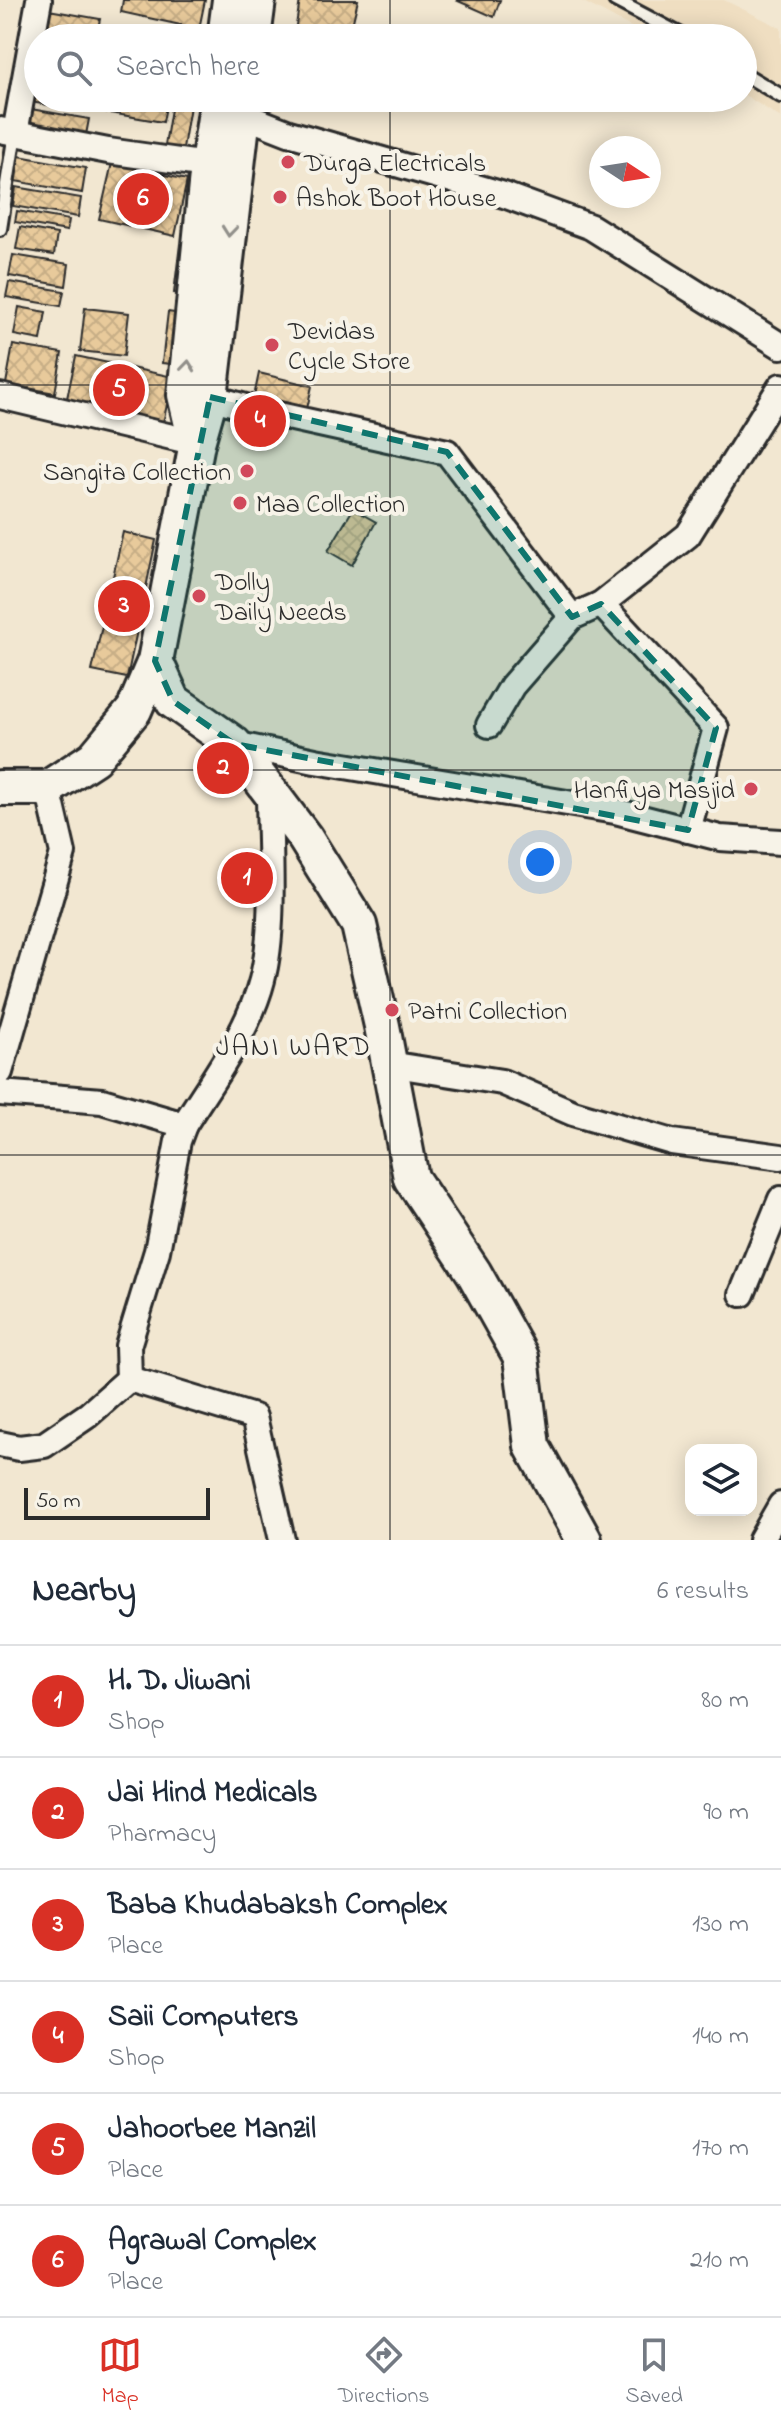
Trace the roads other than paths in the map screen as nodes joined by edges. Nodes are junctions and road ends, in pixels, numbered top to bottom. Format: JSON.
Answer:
{"nodes":[{"id":1,"x":39,"y":0,"type":"edge"},
{"id":2,"x":230,"y":0,"type":"edge"},
{"id":3,"x":258,"y":0,"type":"edge"},
{"id":4,"x":615,"y":0,"type":"edge"},
{"id":5,"x":33,"y":24,"type":"edge"},
{"id":6,"x":227,"y":24,"type":"edge"},
{"id":7,"x":255,"y":24,"type":"edge"},
{"id":8,"x":660,"y":24,"type":"edge"},
{"id":9,"x":24,"y":63,"type":"edge"},
{"id":10,"x":757,"y":81,"type":"edge"},
{"id":11,"x":781,"y":96,"type":"edge"},
{"id":12,"x":229,"y":112,"type":"edge"},
{"id":13,"x":245,"y":112,"type":"edge"},
{"id":14,"x":8,"y":131,"type":"edge"},
{"id":15,"x":222,"y":167,"type":"junction"},
{"id":16,"x":0,"y":229,"type":"edge"},
{"id":17,"x":781,"y":346,"type":"edge"},
{"id":18,"x":781,"y":386,"type":"edge"},
{"id":19,"x":0,"y":396,"type":"edge"},
{"id":20,"x":210,"y":397,"type":"junction"},
{"id":21,"x":197,"y":443,"type":"junction"},
{"id":22,"x":601,"y":604,"type":"junction"},
{"id":23,"x":572,"y":617,"type":"junction"},
{"id":24,"x":155,"y":661,"type":"junction"},
{"id":25,"x":489,"y":725,"type":"dead end"},
{"id":26,"x":234,"y":744,"type":"junction"},
{"id":27,"x":0,"y":788,"type":"edge"},
{"id":28,"x":48,"y":788,"type":"junction"},
{"id":29,"x":269,"y":790,"type":"junction"},
{"id":30,"x":688,"y":830,"type":"junction"},
{"id":31,"x":781,"y":842,"type":"edge"},
{"id":32,"x":389,"y":1064,"type":"junction"},
{"id":33,"x":0,"y":1072,"type":"edge"},
{"id":34,"x":0,"y":1093,"type":"edge"},
{"id":35,"x":184,"y":1125,"type":"junction"},
{"id":36,"x":781,"y":1157,"type":"edge"},
{"id":37,"x":781,"y":1199,"type":"edge"},
{"id":38,"x":742,"y":1294,"type":"dead end"},
{"id":39,"x":129,"y":1379,"type":"junction"},
{"id":40,"x":0,"y":1444,"type":"edge"},
{"id":41,"x":781,"y":1505,"type":"edge"},
{"id":42,"x":282,"y":1540,"type":"edge"},
{"id":43,"x":584,"y":1540,"type":"edge"},
{"id":44,"x":761,"y":1540,"type":"edge"}],
"edges":[{"from":1,"to":5,"type":"street"},
{"from":2,"to":6,"type":"street"},
{"from":3,"to":7,"type":"street"},
{"from":4,"to":8,"type":"lane"},
{"from":9,"to":14,"type":"street"},
{"from":10,"to":11,"type":"lane"},
{"from":12,"to":15,"type":"street"},
{"from":13,"to":17,"type":"street"},
{"from":14,"to":15,"type":"street"},
{"from":14,"to":16,"type":"lane"},
{"from":15,"to":20,"type":"street","one_way":true},
{"from":21,"to":15,"type":"street","one_way":true},
{"from":18,"to":22,"type":"street"},
{"from":19,"to":21,"type":"street"},
{"from":20,"to":21,"type":"street"},
{"from":20,"to":23,"type":"street"},
{"from":21,"to":24,"type":"street"},
{"from":22,"to":23,"type":"street"},
{"from":22,"to":30,"type":"street"},
{"from":23,"to":25,"type":"street"},
{"from":24,"to":26,"type":"street"},
{"from":24,"to":28,"type":"street"},
{"from":26,"to":29,"type":"street"},
{"from":26,"to":30,"type":"street"},
{"from":27,"to":28,"type":"street"},
{"from":28,"to":33,"type":"street"},
{"from":29,"to":32,"type":"street"},
{"from":29,"to":35,"type":"street"},
{"from":30,"to":31,"type":"street"},
{"from":32,"to":36,"type":"street"},
{"from":32,"to":43,"type":"street"},
{"from":34,"to":35,"type":"street"},
{"from":35,"to":39,"type":"street"},
{"from":37,"to":38,"type":"street"},
{"from":39,"to":40,"type":"street"},
{"from":39,"to":42,"type":"street"},
{"from":41,"to":44,"type":"street"}]}
